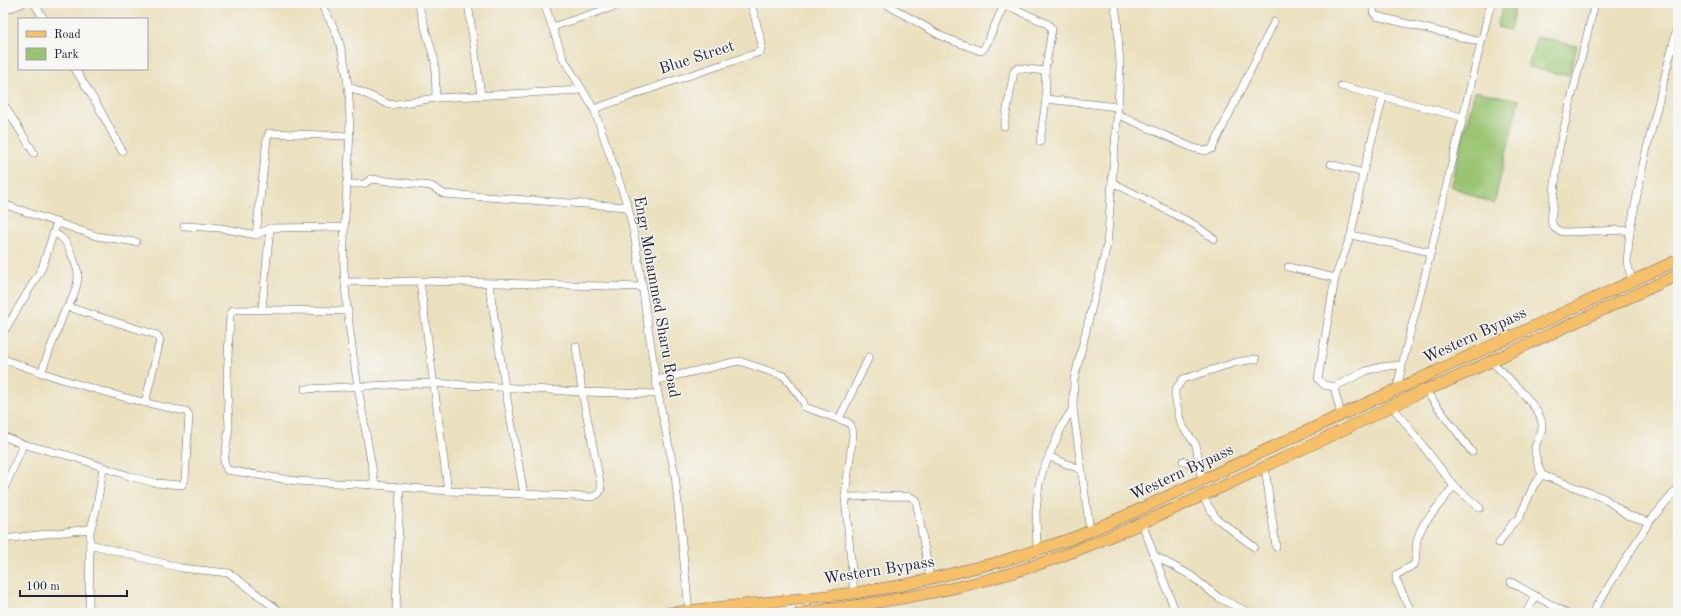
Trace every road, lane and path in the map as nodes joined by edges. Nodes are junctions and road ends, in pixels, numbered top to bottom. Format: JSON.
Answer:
{"nodes":[{"id":1,"x":23,"y":3,"type":"edge"},
{"id":2,"x":34,"y":3,"type":"edge"},
{"id":3,"x":320,"y":3,"type":"edge"},
{"id":4,"x":418,"y":3,"type":"edge"},
{"id":5,"x":468,"y":3,"type":"edge"},
{"id":6,"x":544,"y":3,"type":"edge"},
{"id":7,"x":626,"y":3,"type":"edge"},
{"id":8,"x":752,"y":3,"type":"edge"},
{"id":9,"x":884,"y":3,"type":"edge"},
{"id":10,"x":1004,"y":3,"type":"edge"},
{"id":11,"x":1114,"y":3,"type":"edge"},
{"id":12,"x":1374,"y":3,"type":"edge"},
{"id":13,"x":1491,"y":3,"type":"edge"},
{"id":14,"x":1595,"y":3,"type":"edge"},
{"id":15,"x":3,"y":11,"type":"edge"},
{"id":16,"x":43,"y":18,"type":"edge"},
{"id":17,"x":1274,"y":22,"type":"dead end"},
{"id":18,"x":1678,"y":24,"type":"edge"},
{"id":19,"x":552,"y":27,"type":"junction"},
{"id":20,"x":1481,"y":42,"type":"junction"},
{"id":21,"x":1676,"y":45,"type":"edge"},
{"id":22,"x":76,"y":70,"type":"edge"},
{"id":23,"x":1045,"y":71,"type":"junction"},
{"id":24,"x":348,"y":86,"type":"junction"},
{"id":25,"x":1341,"y":86,"type":"dead end"},
{"id":26,"x":582,"y":90,"type":"junction"},
{"id":27,"x":481,"y":95,"type":"junction"},
{"id":28,"x":1383,"y":97,"type":"junction"},
{"id":29,"x":436,"y":98,"type":"junction"},
{"id":30,"x":1046,"y":99,"type":"junction"},
{"id":31,"x":3,"y":103,"type":"edge"},
{"id":32,"x":594,"y":109,"type":"junction"},
{"id":33,"x":1118,"y":110,"type":"junction"},
{"id":34,"x":1462,"y":117,"type":"junction"},
{"id":35,"x":1004,"y":126,"type":"dead end"},
{"id":36,"x":350,"y":136,"type":"junction"},
{"id":37,"x":1040,"y":142,"type":"dead end"},
{"id":38,"x":122,"y":151,"type":"dead end"},
{"id":39,"x":34,"y":153,"type":"dead end"},
{"id":40,"x":1331,"y":164,"type":"dead end"},
{"id":41,"x":1363,"y":173,"type":"junction"},
{"id":42,"x":1112,"y":182,"type":"junction"},
{"id":43,"x":346,"y":184,"type":"junction"},
{"id":44,"x":3,"y":204,"type":"edge"},
{"id":45,"x":628,"y":207,"type":"junction"},
{"id":46,"x":57,"y":222,"type":"junction"},
{"id":47,"x":184,"y":226,"type":"dead end"},
{"id":48,"x":344,"y":227,"type":"junction"},
{"id":49,"x":270,"y":228,"type":"junction"},
{"id":50,"x":1630,"y":230,"type":"junction"},
{"id":51,"x":54,"y":233,"type":"junction"},
{"id":52,"x":256,"y":235,"type":"junction"},
{"id":53,"x":1351,"y":235,"type":"junction"},
{"id":54,"x":1214,"y":239,"type":"dead end"},
{"id":55,"x":136,"y":242,"type":"dead end"},
{"id":56,"x":1431,"y":252,"type":"junction"},
{"id":57,"x":1678,"y":260,"type":"edge"},
{"id":58,"x":1288,"y":267,"type":"dead end"},
{"id":59,"x":1678,"y":275,"type":"edge"},
{"id":60,"x":1335,"y":278,"type":"junction"},
{"id":61,"x":420,"y":281,"type":"junction"},
{"id":62,"x":1632,"y":281,"type":"junction"},
{"id":63,"x":345,"y":282,"type":"junction"},
{"id":64,"x":489,"y":284,"type":"junction"},
{"id":65,"x":643,"y":287,"type":"junction"},
{"id":66,"x":68,"y":307,"type":"junction"},
{"id":67,"x":262,"y":310,"type":"junction"},
{"id":68,"x":348,"y":311,"type":"junction"},
{"id":69,"x":3,"y":333,"type":"edge"},
{"id":70,"x":576,"y":346,"type":"dead end"},
{"id":71,"x":869,"y":357,"type":"dead end"},
{"id":72,"x":3,"y":359,"type":"edge"},
{"id":73,"x":1256,"y":359,"type":"dead end"},
{"id":74,"x":1491,"y":361,"type":"junction"},
{"id":75,"x":1402,"y":365,"type":"junction"},
{"id":76,"x":40,"y":373,"type":"junction"},
{"id":77,"x":656,"y":380,"type":"junction"},
{"id":78,"x":432,"y":382,"type":"junction"},
{"id":79,"x":358,"y":386,"type":"junction"},
{"id":80,"x":505,"y":387,"type":"junction"},
{"id":81,"x":1334,"y":387,"type":"junction"},
{"id":82,"x":306,"y":389,"type":"dead end"},
{"id":83,"x":1397,"y":389,"type":"junction"},
{"id":84,"x":1425,"y":390,"type":"junction"},
{"id":85,"x":582,"y":392,"type":"junction"},
{"id":86,"x":658,"y":394,"type":"junction"},
{"id":87,"x":145,"y":403,"type":"junction"},
{"id":88,"x":1392,"y":406,"type":"junction"},
{"id":89,"x":1073,"y":408,"type":"junction"},
{"id":90,"x":1341,"y":415,"type":"junction"},
{"id":91,"x":840,"y":419,"type":"junction"},
{"id":92,"x":3,"y":436,"type":"edge"},
{"id":93,"x":22,"y":444,"type":"junction"},
{"id":94,"x":1276,"y":447,"type":"junction"},
{"id":95,"x":1472,"y":452,"type":"dead end"},
{"id":96,"x":1050,"y":458,"type":"junction"},
{"id":97,"x":1282,"y":459,"type":"junction"},
{"id":98,"x":1183,"y":461,"type":"dead end"},
{"id":99,"x":1199,"y":466,"type":"junction"},
{"id":100,"x":1265,"y":467,"type":"junction"},
{"id":101,"x":103,"y":468,"type":"junction"},
{"id":102,"x":1082,"y":470,"type":"junction"},
{"id":103,"x":1542,"y":475,"type":"junction"},
{"id":104,"x":1202,"y":481,"type":"junction"},
{"id":105,"x":375,"y":485,"type":"junction"},
{"id":106,"x":1454,"y":486,"type":"junction"},
{"id":107,"x":400,"y":487,"type":"junction"},
{"id":108,"x":1678,"y":488,"type":"edge"},
{"id":109,"x":3,"y":490,"type":"edge"},
{"id":110,"x":448,"y":491,"type":"junction"},
{"id":111,"x":524,"y":494,"type":"junction"},
{"id":112,"x":1202,"y":496,"type":"junction"},
{"id":113,"x":845,"y":497,"type":"junction"},
{"id":114,"x":1480,"y":508,"type":"dead end"},
{"id":115,"x":1649,"y":522,"type":"junction"},
{"id":116,"x":1142,"y":523,"type":"junction"},
{"id":117,"x":90,"y":529,"type":"junction"},
{"id":118,"x":1090,"y":531,"type":"junction"},
{"id":119,"x":3,"y":539,"type":"edge"},
{"id":120,"x":1499,"y":543,"type":"dead end"},
{"id":121,"x":90,"y":544,"type":"junction"},
{"id":122,"x":1254,"y":547,"type":"dead end"},
{"id":123,"x":1276,"y":547,"type":"dead end"},
{"id":124,"x":1037,"y":550,"type":"junction"},
{"id":125,"x":1155,"y":556,"type":"junction"},
{"id":126,"x":930,"y":579,"type":"junction"},
{"id":127,"x":1511,"y":582,"type":"dead end"},
{"id":128,"x":854,"y":593,"type":"junction"},
{"id":129,"x":1535,"y":596,"type":"junction"},
{"id":130,"x":689,"y":611,"type":"junction"},
{"id":131,"x":89,"y":613,"type":"edge"},
{"id":132,"x":282,"y":613,"type":"edge"},
{"id":133,"x":396,"y":613,"type":"edge"},
{"id":134,"x":668,"y":613,"type":"edge"},
{"id":135,"x":800,"y":613,"type":"edge"},
{"id":136,"x":1176,"y":613,"type":"edge"},
{"id":137,"x":1250,"y":613,"type":"edge"},
{"id":138,"x":1412,"y":613,"type":"edge"},
{"id":139,"x":1526,"y":613,"type":"edge"},
{"id":140,"x":1566,"y":613,"type":"edge"},
{"id":141,"x":1592,"y":613,"type":"edge"}],
"edges":[{"from":1,"to":15,"type":"street"},
{"from":2,"to":16,"type":"street"},
{"from":3,"to":24,"type":"street"},
{"from":4,"to":29,"type":"street"},
{"from":5,"to":27,"type":"street"},
{"from":6,"to":19,"type":"street","name":"Engr Mohammed Sharu Road"},
{"from":7,"to":19,"type":"street"},
{"from":8,"to":32,"type":"street","name":"Blue Street"},
{"from":9,"to":10,"type":"street"},
{"from":10,"to":23,"type":"street"},
{"from":11,"to":33,"type":"street"},
{"from":12,"to":20,"type":"street"},
{"from":13,"to":20,"type":"street"},
{"from":14,"to":50,"type":"street"},
{"from":17,"to":33,"type":"street"},
{"from":18,"to":21,"type":"street"},
{"from":19,"to":26,"type":"street","name":"Engr Mohammed Sharu Road"},
{"from":20,"to":34,"type":"street"},
{"from":21,"to":50,"type":"street"},
{"from":22,"to":38,"type":"street"},
{"from":23,"to":30,"type":"street"},
{"from":23,"to":35,"type":"street"},
{"from":24,"to":29,"type":"street"},
{"from":24,"to":36,"type":"street"},
{"from":25,"to":28,"type":"street"},
{"from":26,"to":27,"type":"street"},
{"from":26,"to":32,"type":"street","name":"Engr Mohammed Sharu Road"},
{"from":27,"to":29,"type":"street"},
{"from":28,"to":34,"type":"street"},
{"from":28,"to":41,"type":"street"},
{"from":30,"to":33,"type":"street"},
{"from":30,"to":37,"type":"street"},
{"from":31,"to":39,"type":"street"},
{"from":32,"to":45,"type":"street","name":"Engr Mohammed Sharu Road"},
{"from":33,"to":42,"type":"street"},
{"from":34,"to":56,"type":"street"},
{"from":36,"to":43,"type":"street"},
{"from":36,"to":52,"type":"street"},
{"from":40,"to":41,"type":"street"},
{"from":41,"to":53,"type":"street"},
{"from":42,"to":54,"type":"street"},
{"from":42,"to":89,"type":"street"},
{"from":43,"to":45,"type":"street"},
{"from":43,"to":48,"type":"street"},
{"from":44,"to":46,"type":"street"},
{"from":45,"to":65,"type":"street","name":"Engr Mohammed Sharu Road"},
{"from":46,"to":51,"type":"street"},
{"from":46,"to":55,"type":"street"},
{"from":47,"to":52,"type":"street"},
{"from":48,"to":49,"type":"street"},
{"from":48,"to":63,"type":"street"},
{"from":49,"to":52,"type":"street"},
{"from":49,"to":67,"type":"street"},
{"from":50,"to":62,"type":"street"},
{"from":51,"to":66,"type":"street"},
{"from":51,"to":69,"type":"street"},
{"from":53,"to":56,"type":"street"},
{"from":53,"to":60,"type":"street"},
{"from":56,"to":75,"type":"street"},
{"from":57,"to":62,"type":"main road","name":"Western Bypass"},
{"from":58,"to":60,"type":"street"},
{"from":59,"to":74,"type":"main road","name":"Western Bypass"},
{"from":60,"to":81,"type":"street"},
{"from":61,"to":63,"type":"street"},
{"from":61,"to":64,"type":"street"},
{"from":61,"to":78,"type":"street"},
{"from":62,"to":83,"type":"main road","name":"Western Bypass"},
{"from":63,"to":68,"type":"street"},
{"from":64,"to":65,"type":"street"},
{"from":64,"to":80,"type":"street"},
{"from":65,"to":77,"type":"street","name":"Engr Mohammed Sharu Road"},
{"from":66,"to":76,"type":"street"},
{"from":66,"to":87,"type":"street"},
{"from":67,"to":68,"type":"street"},
{"from":67,"to":105,"type":"street"},
{"from":68,"to":79,"type":"street"},
{"from":70,"to":85,"type":"street"},
{"from":71,"to":91,"type":"street"},
{"from":72,"to":76,"type":"street"},
{"from":73,"to":99,"type":"street"},
{"from":74,"to":84,"type":"main road","name":"Western Bypass"},
{"from":74,"to":103,"type":"street"},
{"from":75,"to":81,"type":"street"},
{"from":75,"to":83,"type":"street"},
{"from":76,"to":87,"type":"street"},
{"from":77,"to":86,"type":"street","name":"Engr Mohammed Sharu Road"},
{"from":77,"to":91,"type":"street"},
{"from":78,"to":79,"type":"street"},
{"from":78,"to":80,"type":"street"},
{"from":78,"to":110,"type":"street"},
{"from":79,"to":82,"type":"street"},
{"from":79,"to":105,"type":"street"},
{"from":80,"to":85,"type":"street"},
{"from":80,"to":111,"type":"street"},
{"from":81,"to":90,"type":"street"},
{"from":83,"to":90,"type":"main road","name":"Western Bypass"},
{"from":84,"to":88,"type":"main road","name":"Western Bypass"},
{"from":84,"to":95,"type":"street"},
{"from":85,"to":86,"type":"street"},
{"from":85,"to":111,"type":"street"},
{"from":86,"to":130,"type":"street","name":"Engr Mohammed Sharu Road"},
{"from":87,"to":101,"type":"street"},
{"from":88,"to":97,"type":"main road","name":"Western Bypass"},
{"from":88,"to":106,"type":"street"},
{"from":89,"to":96,"type":"street"},
{"from":89,"to":102,"type":"street"},
{"from":90,"to":94,"type":"main road","name":"Western Bypass"},
{"from":91,"to":113,"type":"street"},
{"from":92,"to":93,"type":"street"},
{"from":93,"to":101,"type":"street"},
{"from":93,"to":109,"type":"street"},
{"from":94,"to":97,"type":"main road"},
{"from":94,"to":104,"type":"main road","name":"Western Bypass"},
{"from":96,"to":102,"type":"street"},
{"from":96,"to":124,"type":"street"},
{"from":97,"to":100,"type":"main road","name":"Western Bypass"},
{"from":98,"to":99,"type":"street"},
{"from":99,"to":104,"type":"street"},
{"from":100,"to":112,"type":"main road","name":"Western Bypass"},
{"from":100,"to":123,"type":"street"},
{"from":101,"to":117,"type":"street"},
{"from":102,"to":118,"type":"street"},
{"from":103,"to":115,"type":"street"},
{"from":103,"to":120,"type":"street"},
{"from":104,"to":118,"type":"main road","name":"Western Bypass"},
{"from":105,"to":107,"type":"street"},
{"from":106,"to":114,"type":"street"},
{"from":106,"to":138,"type":"street"},
{"from":107,"to":110,"type":"street"},
{"from":107,"to":133,"type":"street"},
{"from":108,"to":115,"type":"street"},
{"from":110,"to":111,"type":"street"},
{"from":112,"to":116,"type":"main road","name":"Western Bypass"},
{"from":112,"to":122,"type":"street"},
{"from":113,"to":126,"type":"street"},
{"from":113,"to":128,"type":"street"},
{"from":115,"to":141,"type":"street"},
{"from":116,"to":125,"type":"street"},
{"from":116,"to":135,"type":"main road","name":"Western Bypass"},
{"from":117,"to":119,"type":"street"},
{"from":117,"to":121,"type":"street"},
{"from":118,"to":124,"type":"main road","name":"Western Bypass"},
{"from":121,"to":131,"type":"street"},
{"from":121,"to":132,"type":"street"},
{"from":124,"to":126,"type":"main road","name":"Western Bypass"},
{"from":125,"to":136,"type":"street"},
{"from":125,"to":137,"type":"street"},
{"from":126,"to":128,"type":"main road","name":"Western Bypass"},
{"from":127,"to":129,"type":"street"},
{"from":128,"to":130,"type":"main road","name":"Western Bypass"},
{"from":129,"to":139,"type":"street"},
{"from":129,"to":140,"type":"street"},
{"from":130,"to":134,"type":"main road","name":"Western Bypass"}]}
